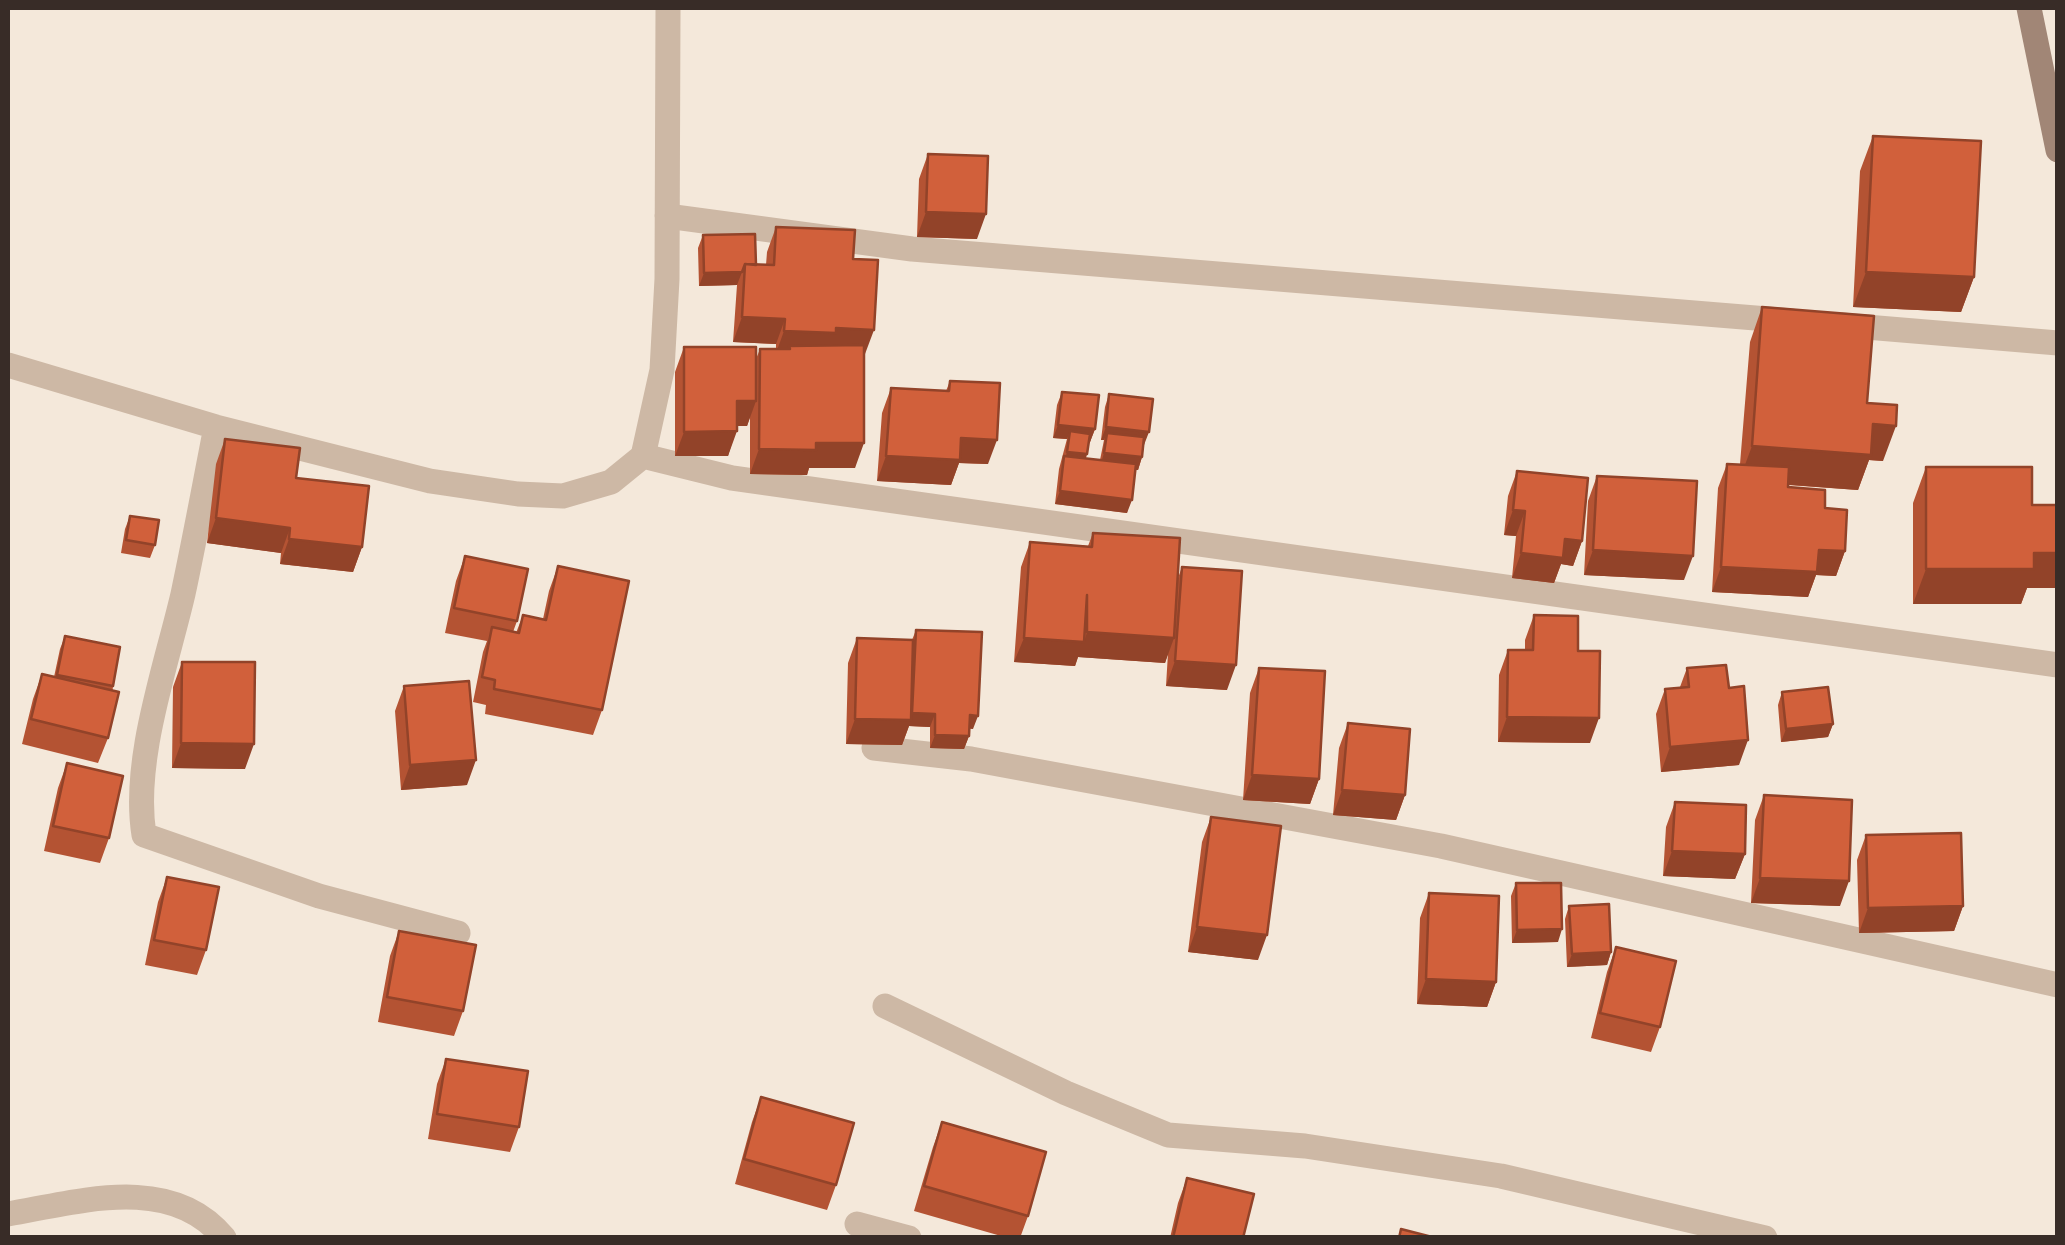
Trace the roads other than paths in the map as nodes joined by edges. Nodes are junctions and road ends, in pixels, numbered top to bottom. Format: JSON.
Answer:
{"nodes":[{"id":1,"x":668,"y":8,"type":"edge"},
{"id":2,"x":2029,"y":8,"type":"edge"},
{"id":3,"x":2058,"y":150,"type":"edge"},
{"id":4,"x":667,"y":216,"type":"junction"},
{"id":5,"x":2058,"y":343,"type":"edge"},
{"id":6,"x":8,"y":365,"type":"edge"},
{"id":7,"x":216,"y":427,"type":"junction"},
{"id":8,"x":644,"y":456,"type":"junction"},
{"id":9,"x":2058,"y":665,"type":"edge"},
{"id":10,"x":874,"y":748,"type":"edge"},
{"id":11,"x":458,"y":932,"type":"dead end"},
{"id":12,"x":2058,"y":986,"type":"edge"},
{"id":13,"x":885,"y":1006,"type":"dead end"},
{"id":14,"x":8,"y":1214,"type":"edge"},
{"id":15,"x":858,"y":1224,"type":"dead end"},
{"id":16,"x":224,"y":1238,"type":"edge"},
{"id":17,"x":909,"y":1238,"type":"edge"},
{"id":18,"x":1765,"y":1238,"type":"edge"}],
"edges":[{"from":1,"to":4,"type":"street"},
{"from":2,"to":3,"type":"main road"},
{"from":4,"to":5,"type":"street"},
{"from":4,"to":8,"type":"street"},
{"from":6,"to":7,"type":"street"},
{"from":7,"to":8,"type":"street"},
{"from":7,"to":11,"type":"street"},
{"from":8,"to":9,"type":"street"},
{"from":10,"to":12,"type":"street"},
{"from":13,"to":18,"type":"street"},
{"from":14,"to":16,"type":"street"},
{"from":15,"to":17,"type":"street"}]}
